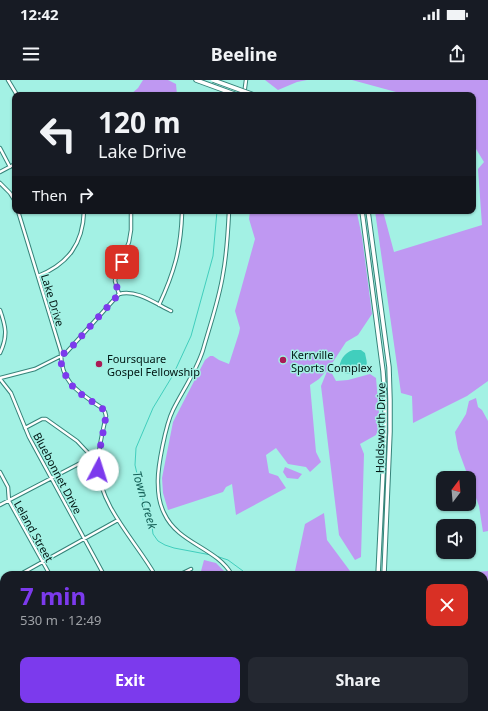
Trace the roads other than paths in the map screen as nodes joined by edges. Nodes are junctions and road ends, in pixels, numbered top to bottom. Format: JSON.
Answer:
{"nodes":[{"id":1,"x":8,"y":80,"type":"edge"},
{"id":2,"x":196,"y":80,"type":"edge"},
{"id":3,"x":213,"y":80,"type":"edge"},
{"id":4,"x":246,"y":80,"type":"edge"},
{"id":5,"x":15,"y":92,"type":"edge"},
{"id":6,"x":228,"y":92,"type":"edge"},
{"id":7,"x":244,"y":92,"type":"edge"},
{"id":8,"x":246,"y":92,"type":"edge"},
{"id":9,"x":0,"y":148,"type":"edge"},
{"id":10,"x":10,"y":167,"type":"joint"},
{"id":11,"x":0,"y":172,"type":"edge"},
{"id":12,"x":0,"y":184,"type":"edge"},
{"id":13,"x":12,"y":196,"type":"edge"},
{"id":14,"x":19,"y":214,"type":"edge"},
{"id":15,"x":84,"y":214,"type":"edge"},
{"id":16,"x":131,"y":214,"type":"edge"},
{"id":17,"x":182,"y":214,"type":"edge"},
{"id":18,"x":229,"y":214,"type":"edge"},
{"id":19,"x":362,"y":214,"type":"edge"},
{"id":20,"x":368,"y":214,"type":"edge"},
{"id":21,"x":38,"y":276,"type":"junction"},
{"id":22,"x":119,"y":294,"type":"junction"},
{"id":23,"x":159,"y":305,"type":"junction"},
{"id":24,"x":0,"y":310,"type":"edge"},
{"id":25,"x":171,"y":311,"type":"dead end"},
{"id":26,"x":384,"y":336,"type":"junction"},
{"id":27,"x":379,"y":338,"type":"junction"},
{"id":28,"x":0,"y":353,"type":"edge"},
{"id":29,"x":60,"y":356,"type":"junction"},
{"id":30,"x":0,"y":378,"type":"edge"},
{"id":31,"x":26,"y":428,"type":"junction"},
{"id":32,"x":92,"y":457,"type":"junction"},
{"id":33,"x":99,"y":457,"type":"junction"},
{"id":34,"x":0,"y":472,"type":"edge"},
{"id":35,"x":52,"y":479,"type":"junction"},
{"id":36,"x":9,"y":501,"type":"junction"},
{"id":37,"x":0,"y":505,"type":"edge"},
{"id":38,"x":118,"y":520,"type":"junction"},
{"id":39,"x":380,"y":530,"type":"junction"},
{"id":40,"x":386,"y":530,"type":"junction"},
{"id":41,"x":85,"y":539,"type":"junction"},
{"id":42,"x":42,"y":562,"type":"junction"},
{"id":43,"x":191,"y":569,"type":"dead end"},
{"id":44,"x":25,"y":571,"type":"edge"},
{"id":45,"x":48,"y":571,"type":"edge"},
{"id":46,"x":102,"y":571,"type":"edge"},
{"id":47,"x":153,"y":571,"type":"edge"},
{"id":48,"x":187,"y":571,"type":"edge"},
{"id":49,"x":230,"y":571,"type":"edge"},
{"id":50,"x":378,"y":571,"type":"edge"},
{"id":51,"x":384,"y":571,"type":"edge"}],
"edges":[{"from":1,"to":5,"type":"street"},
{"from":2,"to":6,"type":"main road"},
{"from":3,"to":8,"type":"main road","bridge":true},
{"from":4,"to":7,"type":"street"},
{"from":9,"to":10,"type":"street"},
{"from":10,"to":11,"type":"street"},
{"from":12,"to":13,"type":"street"},
{"from":14,"to":21,"type":"street","name":"Lake Drive"},
{"from":15,"to":21,"type":"street"},
{"from":16,"to":22,"type":"street"},
{"from":17,"to":23,"type":"street"},
{"from":18,"to":49,"type":"street"},
{"from":19,"to":27,"type":"main road","name":"Holdsworth Drive"},
{"from":20,"to":26,"type":"main road","name":"Holdsworth Drive"},
{"from":21,"to":29,"type":"street","name":"Lake Drive"},
{"from":22,"to":23,"type":"street"},
{"from":22,"to":29,"type":"street"},
{"from":23,"to":25,"type":"street"},
{"from":24,"to":28,"type":"street"},
{"from":26,"to":27,"type":"main road"},
{"from":26,"to":40,"type":"main road","name":"Holdsworth Drive"},
{"from":27,"to":39,"type":"main road","name":"Holdsworth Drive"},
{"from":29,"to":30,"type":"street"},
{"from":29,"to":33,"type":"street","name":"Lake Drive"},
{"from":30,"to":31,"type":"street","name":"Bluebonnet Drive"},
{"from":31,"to":32,"type":"street"},
{"from":31,"to":35,"type":"street","name":"Bluebonnet Drive"},
{"from":32,"to":33,"type":"street"},
{"from":32,"to":35,"type":"street"},
{"from":33,"to":38,"type":"street","name":"Lake Drive"},
{"from":34,"to":36,"type":"street","name":"Leland Street"},
{"from":35,"to":36,"type":"street"},
{"from":35,"to":41,"type":"street","name":"Bluebonnet Drive"},
{"from":36,"to":37,"type":"street"},
{"from":36,"to":42,"type":"street","name":"Leland Street"},
{"from":38,"to":41,"type":"street"},
{"from":38,"to":47,"type":"street","name":"Lake Drive"},
{"from":39,"to":40,"type":"main road"},
{"from":39,"to":50,"type":"main road","name":"Holdsworth Drive"},
{"from":40,"to":51,"type":"main road","name":"Holdsworth Drive"},
{"from":41,"to":42,"type":"street"},
{"from":41,"to":46,"type":"street","name":"Bluebonnet Drive"},
{"from":42,"to":44,"type":"street"},
{"from":42,"to":45,"type":"street","name":"Leland Street"},
{"from":43,"to":48,"type":"street"}]}
